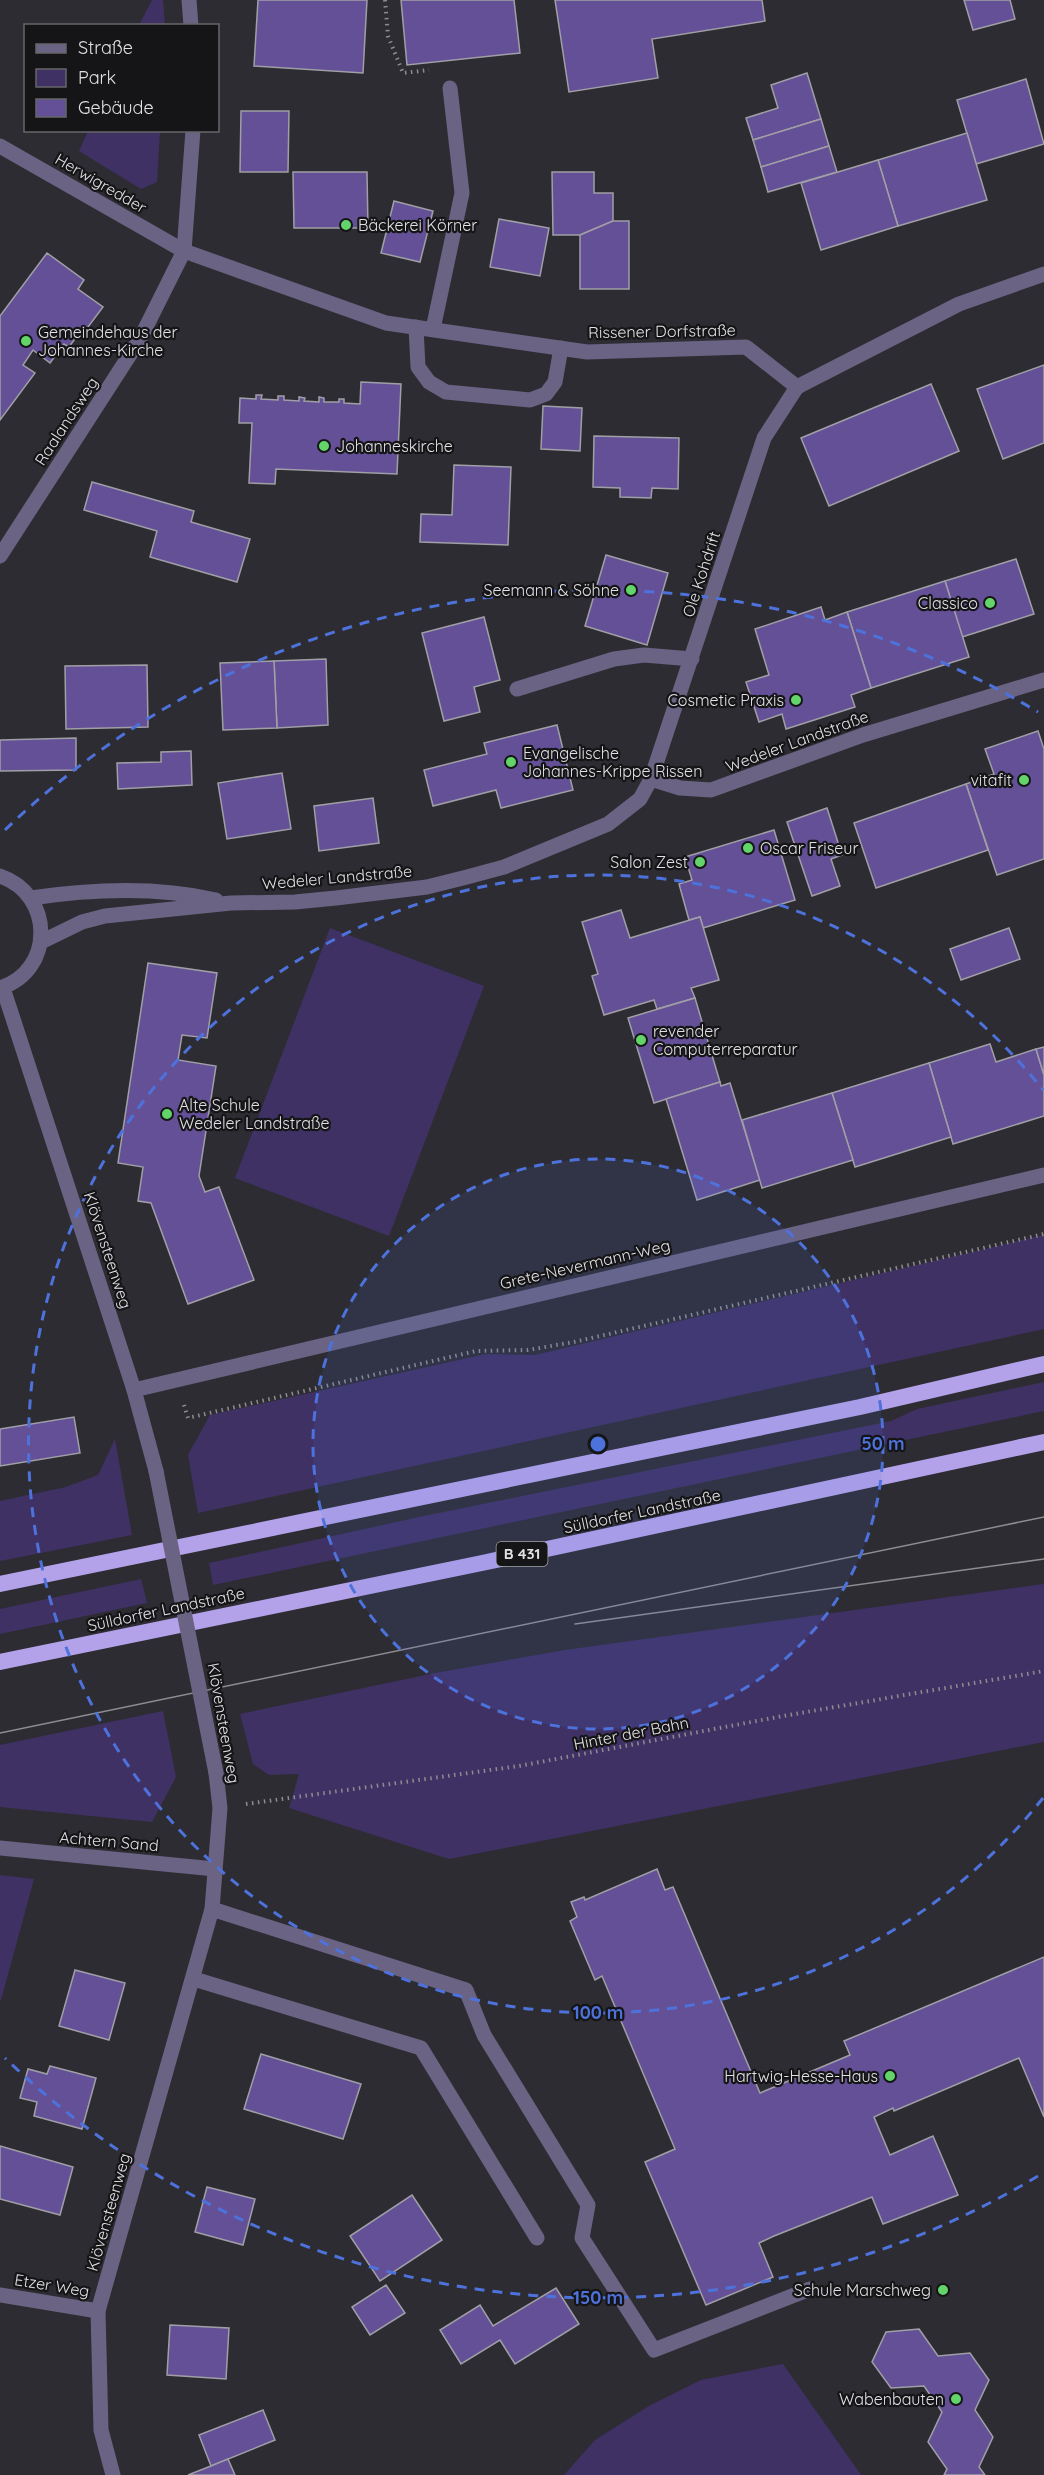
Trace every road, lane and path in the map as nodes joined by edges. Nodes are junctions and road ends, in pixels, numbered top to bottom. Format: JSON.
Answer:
{"nodes":[{"id":1,"x":189,"y":0,"type":"edge"},
{"id":2,"x":386,"y":0,"type":"edge"},
{"id":3,"x":191,"y":24,"type":"edge"},
{"id":4,"x":437,"y":69,"type":"dead end"},
{"id":5,"x":450,"y":88,"type":"dead end"},
{"id":6,"x":193,"y":132,"type":"edge"},
{"id":7,"x":0,"y":146,"type":"edge"},
{"id":8,"x":184,"y":251,"type":"junction"},
{"id":9,"x":1044,"y":273,"type":"edge"},
{"id":10,"x":416,"y":327,"type":"junction"},
{"id":11,"x":433,"y":329,"type":"junction"},
{"id":12,"x":561,"y":348,"type":"junction"},
{"id":13,"x":797,"y":387,"type":"junction"},
{"id":14,"x":0,"y":556,"type":"edge"},
{"id":15,"x":692,"y":659,"type":"junction"},
{"id":16,"x":1044,"y":680,"type":"edge"},
{"id":17,"x":517,"y":689,"type":"dead end"},
{"id":18,"x":651,"y":779,"type":"junction"},
{"id":19,"x":0,"y":876,"type":"edge"},
{"id":20,"x":31,"y":898,"type":"junction"},
{"id":21,"x":231,"y":903,"type":"junction"},
{"id":22,"x":41,"y":942,"type":"junction"},
{"id":23,"x":2,"y":988,"type":"edge"},
{"id":24,"x":1044,"y":1175,"type":"edge"},
{"id":25,"x":1044,"y":1234,"type":"edge"},
{"id":26,"x":1044,"y":1364,"type":"edge"},
{"id":27,"x":176,"y":1379,"type":"junction"},
{"id":28,"x":134,"y":1390,"type":"junction"},
{"id":29,"x":1044,"y":1442,"type":"edge"},
{"id":30,"x":0,"y":1584,"type":"edge"},
{"id":31,"x":0,"y":1662,"type":"edge"},
{"id":32,"x":1044,"y":1671,"type":"edge"},
{"id":33,"x":220,"y":1808,"type":"junction"},
{"id":34,"x":0,"y":1848,"type":"edge"},
{"id":35,"x":214,"y":1869,"type":"junction"},
{"id":36,"x":212,"y":1909,"type":"junction"},
{"id":37,"x":194,"y":1979,"type":"junction"},
{"id":38,"x":537,"y":2238,"type":"dead end"},
{"id":39,"x":810,"y":2289,"type":"dead end"},
{"id":40,"x":0,"y":2295,"type":"edge"},
{"id":41,"x":98,"y":2310,"type":"junction"},
{"id":42,"x":113,"y":2475,"type":"edge"}],
"edges":[{"from":1,"to":3,"type":"street"},
{"from":2,"to":4,"type":"path"},
{"from":5,"to":11,"type":"street"},
{"from":6,"to":8,"type":"street","name":"Raalandsweg"},
{"from":7,"to":8,"type":"street","name":"Herwigredder"},
{"from":8,"to":10,"type":"street","name":"Rissener Dorfstraße"},
{"from":8,"to":14,"type":"street","name":"Raalandsweg"},
{"from":9,"to":13,"type":"street"},
{"from":10,"to":11,"type":"street","name":"Rissener Dorfstraße"},
{"from":10,"to":12,"type":"street"},
{"from":11,"to":12,"type":"street","name":"Rissener Dorfstraße"},
{"from":12,"to":13,"type":"street","name":"Rissener Dorfstraße"},
{"from":13,"to":15,"type":"street","name":"Ole Kohdrift"},
{"from":15,"to":17,"type":"street"},
{"from":15,"to":18,"type":"street","name":"Ole Kohdrift"},
{"from":16,"to":18,"type":"street","name":"Wedeler Landstraße"},
{"from":18,"to":21,"type":"street","name":"Wedeler Landstraße"},
{"from":19,"to":20,"type":"street"},
{"from":20,"to":21,"type":"street","name":"Wedeler Landstraße"},
{"from":20,"to":22,"type":"street"},
{"from":21,"to":22,"type":"street","name":"Wedeler Landstraße"},
{"from":22,"to":23,"type":"street"},
{"from":23,"to":28,"type":"street","name":"Klövensteenweg"},
{"from":24,"to":27,"type":"street","name":"Grete-Nevermann-Weg"},
{"from":25,"to":27,"type":"path"},
{"from":26,"to":30,"type":"highway"},
{"from":27,"to":28,"type":"street","name":"Grete-Nevermann-Weg"},
{"from":28,"to":33,"type":"street","name":"Klövensteenweg","bridge":true},
{"from":29,"to":31,"type":"highway","name":"Sülldorfer Landstraße","number":"B 431"},
{"from":32,"to":33,"type":"path","name":"Hinter der Bahn"},
{"from":33,"to":35,"type":"street","name":"Klövensteenweg"},
{"from":34,"to":35,"type":"street","name":"Achtern Sand"},
{"from":35,"to":36,"type":"street","name":"Klövensteenweg"},
{"from":36,"to":37,"type":"street","name":"Klövensteenweg"},
{"from":36,"to":39,"type":"street"},
{"from":37,"to":38,"type":"street"},
{"from":37,"to":41,"type":"street","name":"Klövensteenweg"},
{"from":40,"to":41,"type":"street","name":"Etzer Weg"},
{"from":41,"to":42,"type":"street","name":"Klövensteenweg"}]}
